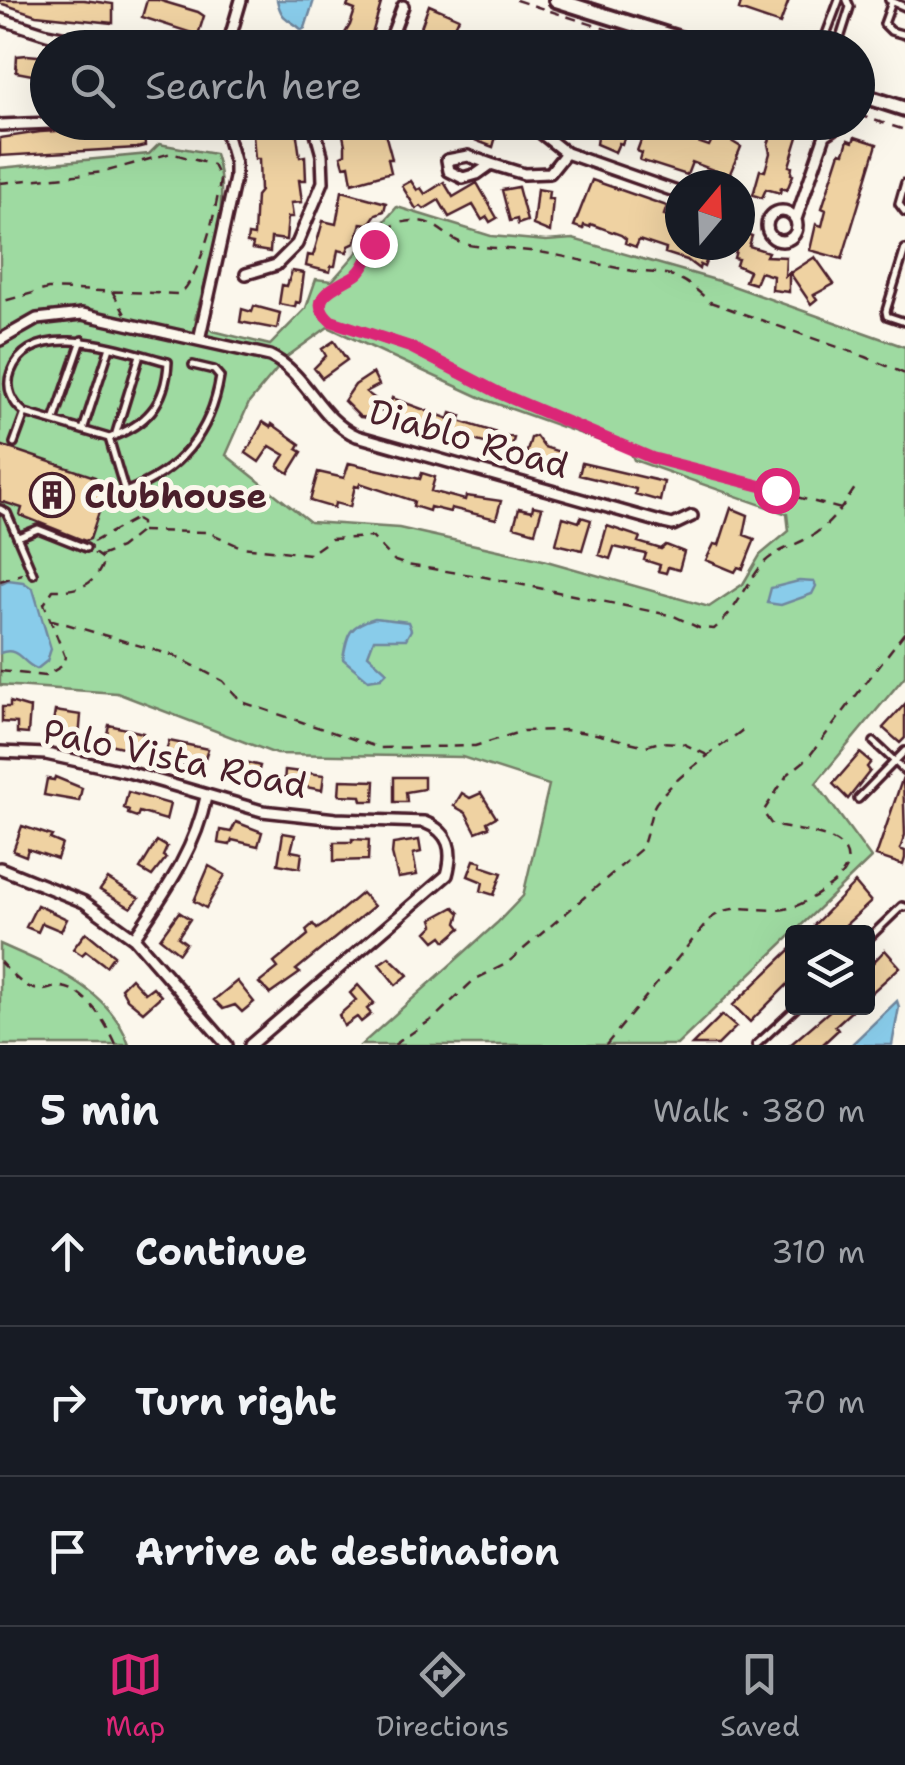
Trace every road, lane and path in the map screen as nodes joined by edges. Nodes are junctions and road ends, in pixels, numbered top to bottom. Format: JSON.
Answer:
{"nodes":[{"id":1,"x":241,"y":0,"type":"edge"},
{"id":2,"x":516,"y":0,"type":"edge"},
{"id":3,"x":556,"y":0,"type":"edge"},
{"id":4,"x":838,"y":0,"type":"edge"},
{"id":5,"x":847,"y":0,"type":"edge"},
{"id":6,"x":890,"y":1,"type":"edge"},
{"id":7,"x":581,"y":4,"type":"edge"},
{"id":8,"x":403,"y":6,"type":"dead end"},
{"id":9,"x":905,"y":6,"type":"edge"},
{"id":10,"x":0,"y":19,"type":"edge"},
{"id":11,"x":34,"y":30,"type":"edge"},
{"id":12,"x":232,"y":30,"type":"edge"},
{"id":13,"x":394,"y":30,"type":"edge"},
{"id":14,"x":609,"y":30,"type":"edge"},
{"id":15,"x":657,"y":30,"type":"edge"},
{"id":16,"x":827,"y":30,"type":"edge"},
{"id":17,"x":843,"y":30,"type":"edge"},
{"id":18,"x":905,"y":35,"type":"edge"},
{"id":19,"x":875,"y":101,"type":"edge"},
{"id":20,"x":905,"y":109,"type":"edge"},
{"id":21,"x":875,"y":120,"type":"edge"},
{"id":22,"x":30,"y":124,"type":"edge"},
{"id":23,"x":0,"y":125,"type":"edge"},
{"id":24,"x":905,"y":130,"type":"edge"},
{"id":25,"x":227,"y":140,"type":"edge"},
{"id":26,"x":318,"y":140,"type":"edge"},
{"id":27,"x":550,"y":140,"type":"edge"},
{"id":28,"x":823,"y":140,"type":"edge"},
{"id":29,"x":566,"y":152,"type":"junction"},
{"id":30,"x":491,"y":164,"type":"dead end"},
{"id":31,"x":213,"y":165,"type":"junction"},
{"id":32,"x":234,"y":170,"type":"junction"},
{"id":33,"x":905,"y":182,"type":"edge"},
{"id":34,"x":0,"y":184,"type":"edge"},
{"id":35,"x":665,"y":188,"type":"edge"},
{"id":36,"x":905,"y":212,"type":"edge"},
{"id":37,"x":796,"y":219,"type":"dead end"},
{"id":38,"x":905,"y":249,"type":"edge"},
{"id":39,"x":246,"y":274,"type":"dead end"},
{"id":40,"x":112,"y":290,"type":"junction"},
{"id":41,"x":0,"y":302,"type":"edge"},
{"id":42,"x":905,"y":322,"type":"edge"},
{"id":43,"x":128,"y":323,"type":"junction"},
{"id":44,"x":0,"y":340,"type":"edge"},
{"id":45,"x":82,"y":340,"type":"junction"},
{"id":46,"x":199,"y":340,"type":"junction"},
{"id":47,"x":110,"y":347,"type":"junction"},
{"id":48,"x":140,"y":355,"type":"junction"},
{"id":49,"x":193,"y":365,"type":"dead end"},
{"id":50,"x":905,"y":374,"type":"edge"},
{"id":51,"x":25,"y":412,"type":"junction"},
{"id":52,"x":54,"y":421,"type":"junction"},
{"id":53,"x":82,"y":430,"type":"junction"},
{"id":54,"x":112,"y":437,"type":"junction"},
{"id":55,"x":14,"y":443,"type":"dead end"},
{"id":56,"x":857,"y":485,"type":"dead end"},
{"id":57,"x":136,"y":504,"type":"dead end"},
{"id":58,"x":841,"y":509,"type":"junction"},
{"id":59,"x":0,"y":510,"type":"edge"},
{"id":60,"x":692,"y":516,"type":"dead end"},
{"id":61,"x":134,"y":519,"type":"junction"},
{"id":62,"x":141,"y":531,"type":"junction"},
{"id":63,"x":18,"y":538,"type":"junction"},
{"id":64,"x":86,"y":548,"type":"junction"},
{"id":65,"x":99,"y":556,"type":"junction"},
{"id":66,"x":32,"y":572,"type":"joint"},
{"id":67,"x":0,"y":582,"type":"edge"},
{"id":68,"x":49,"y":618,"type":"junction"},
{"id":69,"x":905,"y":632,"type":"edge"},
{"id":70,"x":0,"y":671,"type":"edge"},
{"id":71,"x":744,"y":729,"type":"dead end"},
{"id":72,"x":874,"y":742,"type":"dead end"},
{"id":73,"x":905,"y":751,"type":"edge"},
{"id":74,"x":0,"y":752,"type":"edge"},
{"id":75,"x":709,"y":756,"type":"junction"},
{"id":76,"x":894,"y":762,"type":"junction"},
{"id":77,"x":905,"y":771,"type":"edge"},
{"id":78,"x":206,"y":797,"type":"junction"},
{"id":79,"x":858,"y":799,"type":"dead end"},
{"id":80,"x":0,"y":868,"type":"edge"},
{"id":81,"x":905,"y":907,"type":"edge"},
{"id":82,"x":875,"y":932,"type":"edge"},
{"id":83,"x":134,"y":938,"type":"junction"},
{"id":84,"x":0,"y":962,"type":"edge"},
{"id":85,"x":788,"y":1015,"type":"edge"},
{"id":86,"x":116,"y":1045,"type":"edge"},
{"id":87,"x":227,"y":1045,"type":"edge"},
{"id":88,"x":250,"y":1045,"type":"edge"},
{"id":89,"x":394,"y":1045,"type":"edge"},
{"id":90,"x":606,"y":1045,"type":"edge"},
{"id":91,"x":756,"y":1045,"type":"edge"}],
"edges":[{"from":1,"to":12,"type":"street"},
{"from":2,"to":14,"type":"path"},
{"from":3,"to":7,"type":"main road"},
{"from":4,"to":16,"type":"lane"},
{"from":5,"to":17,"type":"lane"},
{"from":6,"to":9,"type":"lane"},
{"from":6,"to":18,"type":"lane"},
{"from":7,"to":15,"type":"main road"},
{"from":8,"to":13,"type":"street"},
{"from":10,"to":11,"type":"street"},
{"from":19,"to":20,"type":"main road"},
{"from":21,"to":24,"type":"path"},
{"from":22,"to":23,"type":"street"},
{"from":25,"to":32,"type":"street"},
{"from":26,"to":39,"type":"street"},
{"from":27,"to":29,"type":"street"},
{"from":28,"to":37,"type":"street"},
{"from":29,"to":30,"type":"street"},
{"from":29,"to":35,"type":"street"},
{"from":31,"to":32,"type":"path"},
{"from":31,"to":34,"type":"path"},
{"from":31,"to":40,"type":"path"},
{"from":32,"to":46,"type":"street"},
{"from":33,"to":36,"type":"lane"},
{"from":38,"to":42,"type":"lane"},
{"from":40,"to":41,"type":"path"},
{"from":40,"to":43,"type":"path"},
{"from":43,"to":44,"type":"street","name":"Diablo Road"},
{"from":43,"to":46,"type":"street","name":"Diablo Road"},
{"from":45,"to":47,"type":"lane"},
{"from":45,"to":51,"type":"lane"},
{"from":45,"to":52,"type":"lane"},
{"from":46,"to":60,"type":"street","name":"Diablo Road"},
{"from":47,"to":48,"type":"lane"},
{"from":47,"to":53,"type":"lane"},
{"from":48,"to":54,"type":"lane"},
{"from":48,"to":54,"type":"lane"},
{"from":49,"to":54,"type":"lane"},
{"from":50,"to":58,"type":"path"},
{"from":51,"to":52,"type":"lane"},
{"from":51,"to":55,"type":"lane"},
{"from":52,"to":53,"type":"lane"},
{"from":53,"to":54,"type":"lane"},
{"from":56,"to":58,"type":"path"},
{"from":57,"to":61,"type":"path"},
{"from":58,"to":62,"type":"path"},
{"from":59,"to":63,"type":"lane"},
{"from":61,"to":62,"type":"path"},
{"from":61,"to":64,"type":"path"},
{"from":62,"to":65,"type":"path"},
{"from":63,"to":64,"type":"lane"},
{"from":63,"to":66,"type":"lane"},
{"from":64,"to":65,"type":"path"},
{"from":65,"to":68,"type":"path"},
{"from":66,"to":67,"type":"path"},
{"from":68,"to":70,"type":"path"},
{"from":68,"to":75,"type":"path"},
{"from":69,"to":90,"type":"path"},
{"from":71,"to":75,"type":"path"},
{"from":72,"to":76,"type":"lane"},
{"from":73,"to":76,"type":"lane"},
{"from":74,"to":78,"type":"street","name":"Palo Vista Road"},
{"from":75,"to":89,"type":"path"},
{"from":76,"to":77,"type":"lane"},
{"from":76,"to":79,"type":"lane"},
{"from":78,"to":83,"type":"street"},
{"from":78,"to":88,"type":"street","name":"Palo Vista Road"},
{"from":80,"to":83,"type":"street"},
{"from":81,"to":82,"type":"lane"},
{"from":83,"to":87,"type":"street"},
{"from":84,"to":86,"type":"path"},
{"from":85,"to":91,"type":"lane"}]}
